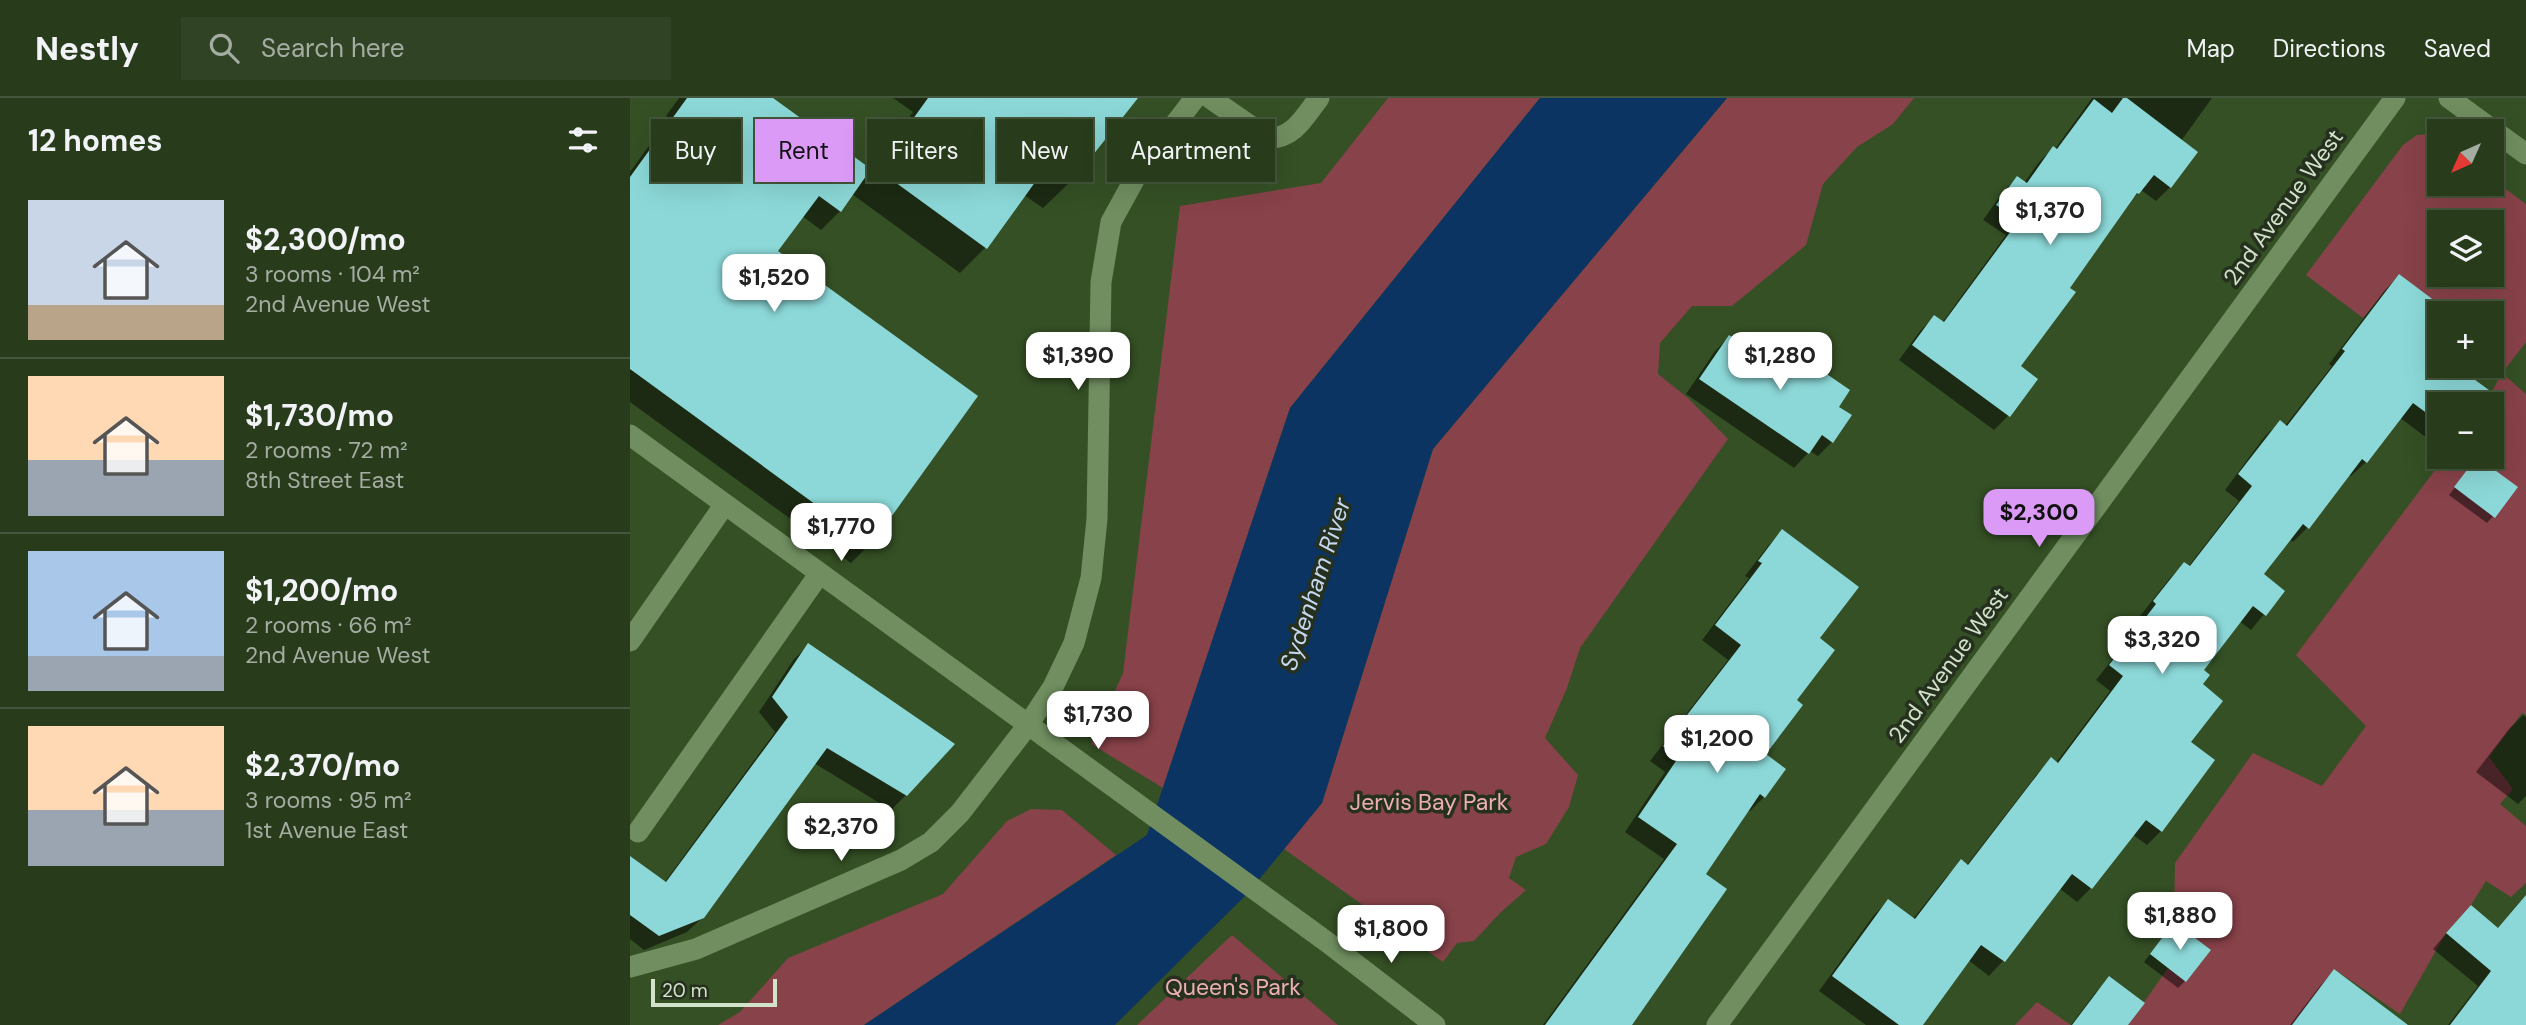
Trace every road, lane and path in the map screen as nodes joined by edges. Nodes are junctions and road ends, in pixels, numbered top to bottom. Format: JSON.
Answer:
{"nodes":[{"id":1,"x":1195,"y":98,"type":"edge"},
{"id":2,"x":1210,"y":98,"type":"edge"},
{"id":3,"x":1319,"y":98,"type":"edge"},
{"id":4,"x":2395,"y":98,"type":"edge"},
{"id":5,"x":2449,"y":98,"type":"edge"},
{"id":6,"x":2526,"y":154,"type":"edge"},
{"id":7,"x":630,"y":435,"type":"edge"},
{"id":8,"x":725,"y":504,"type":"junction"},
{"id":9,"x":820,"y":573,"type":"junction"},
{"id":10,"x":630,"y":641,"type":"edge"},
{"id":11,"x":1028,"y":725,"type":"junction"},
{"id":12,"x":638,"y":832,"type":"dead end"},
{"id":13,"x":633,"y":963,"type":"edge"},
{"id":14,"x":1430,"y":1024,"type":"edge"},
{"id":15,"x":1717,"y":1025,"type":"edge"}],
"edges":[{"from":1,"to":11,"type":"street"},
{"from":2,"to":3,"type":"street"},
{"from":4,"to":15,"type":"street","name":"2nd Avenue West"},
{"from":5,"to":6,"type":"street"},
{"from":7,"to":8,"type":"street"},
{"from":8,"to":9,"type":"street"},
{"from":8,"to":10,"type":"street"},
{"from":9,"to":11,"type":"street"},
{"from":9,"to":12,"type":"street"},
{"from":11,"to":13,"type":"street"},
{"from":11,"to":14,"type":"street"}]}
